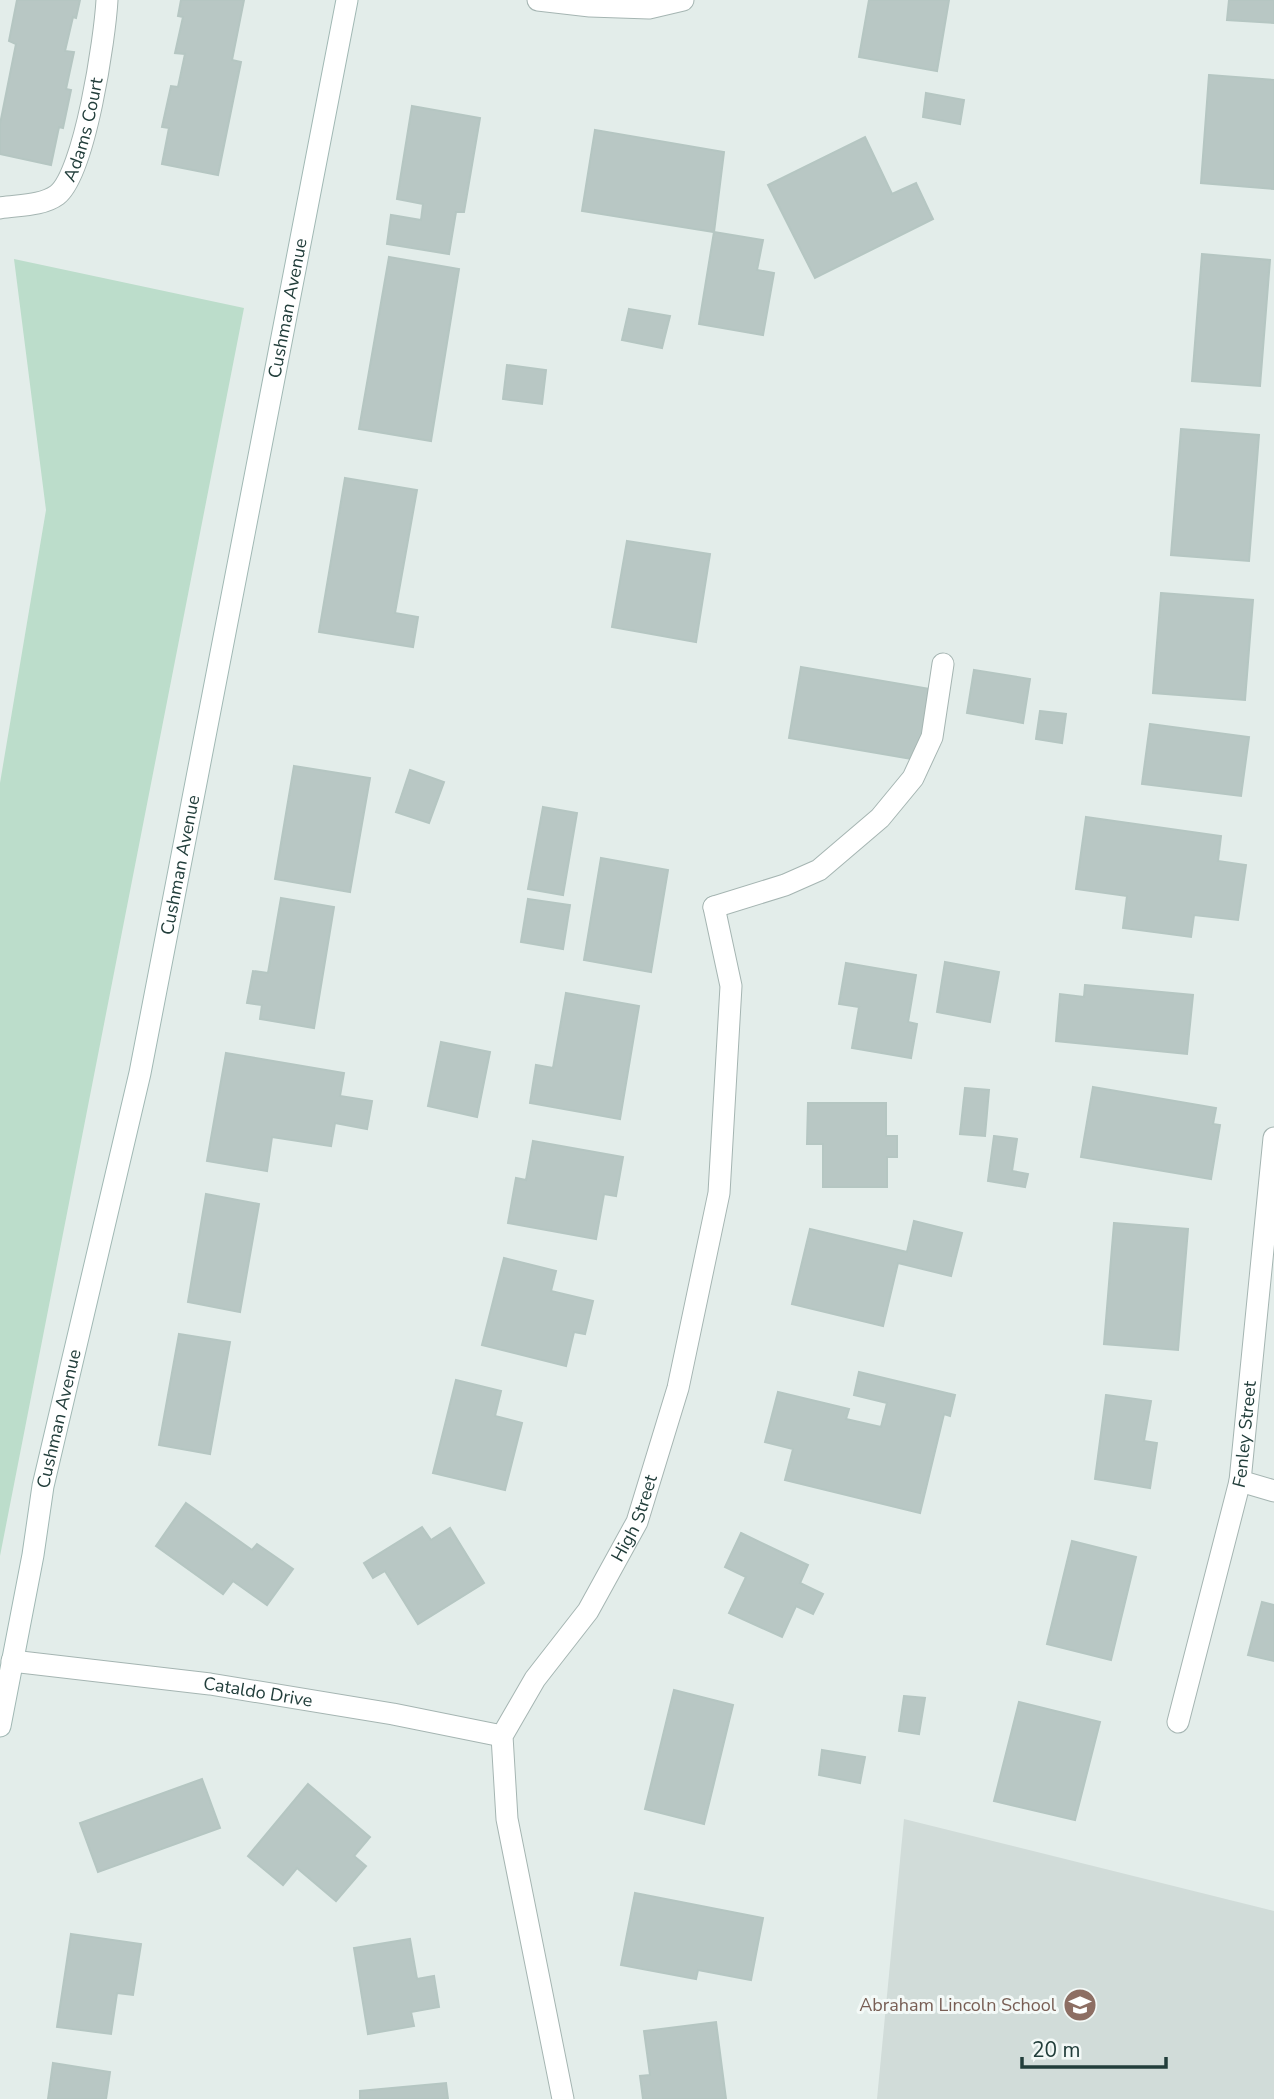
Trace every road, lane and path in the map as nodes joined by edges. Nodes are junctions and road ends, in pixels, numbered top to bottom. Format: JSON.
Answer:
{"nodes":[{"id":1,"x":107,"y":0,"type":"edge"},
{"id":2,"x":347,"y":0,"type":"edge"},
{"id":3,"x":538,"y":0,"type":"edge"},
{"id":4,"x":683,"y":0,"type":"edge"},
{"id":5,"x":0,"y":208,"type":"edge"},
{"id":6,"x":943,"y":664,"type":"dead end"},
{"id":7,"x":1274,"y":1138,"type":"edge"},
{"id":8,"x":1240,"y":1481,"type":"junction"},
{"id":9,"x":1274,"y":1491,"type":"edge"},
{"id":10,"x":12,"y":1661,"type":"junction"},
{"id":11,"x":1178,"y":1722,"type":"dead end"},
{"id":12,"x":0,"y":1726,"type":"edge"},
{"id":13,"x":502,"y":1736,"type":"junction"},
{"id":14,"x":563,"y":2099,"type":"edge"}],
"edges":[{"from":1,"to":5,"type":"street","name":"Adams Court"},
{"from":2,"to":10,"type":"street","name":"Cushman Avenue"},
{"from":3,"to":4,"type":"street"},
{"from":6,"to":13,"type":"street","name":"High Street"},
{"from":7,"to":8,"type":"street","name":"Fenley Street"},
{"from":8,"to":9,"type":"street"},
{"from":8,"to":11,"type":"street","name":"Fenley Street"},
{"from":10,"to":12,"type":"street","name":"Cushman Avenue"},
{"from":10,"to":13,"type":"street","name":"Cataldo Drive"},
{"from":13,"to":14,"type":"street"}]}
